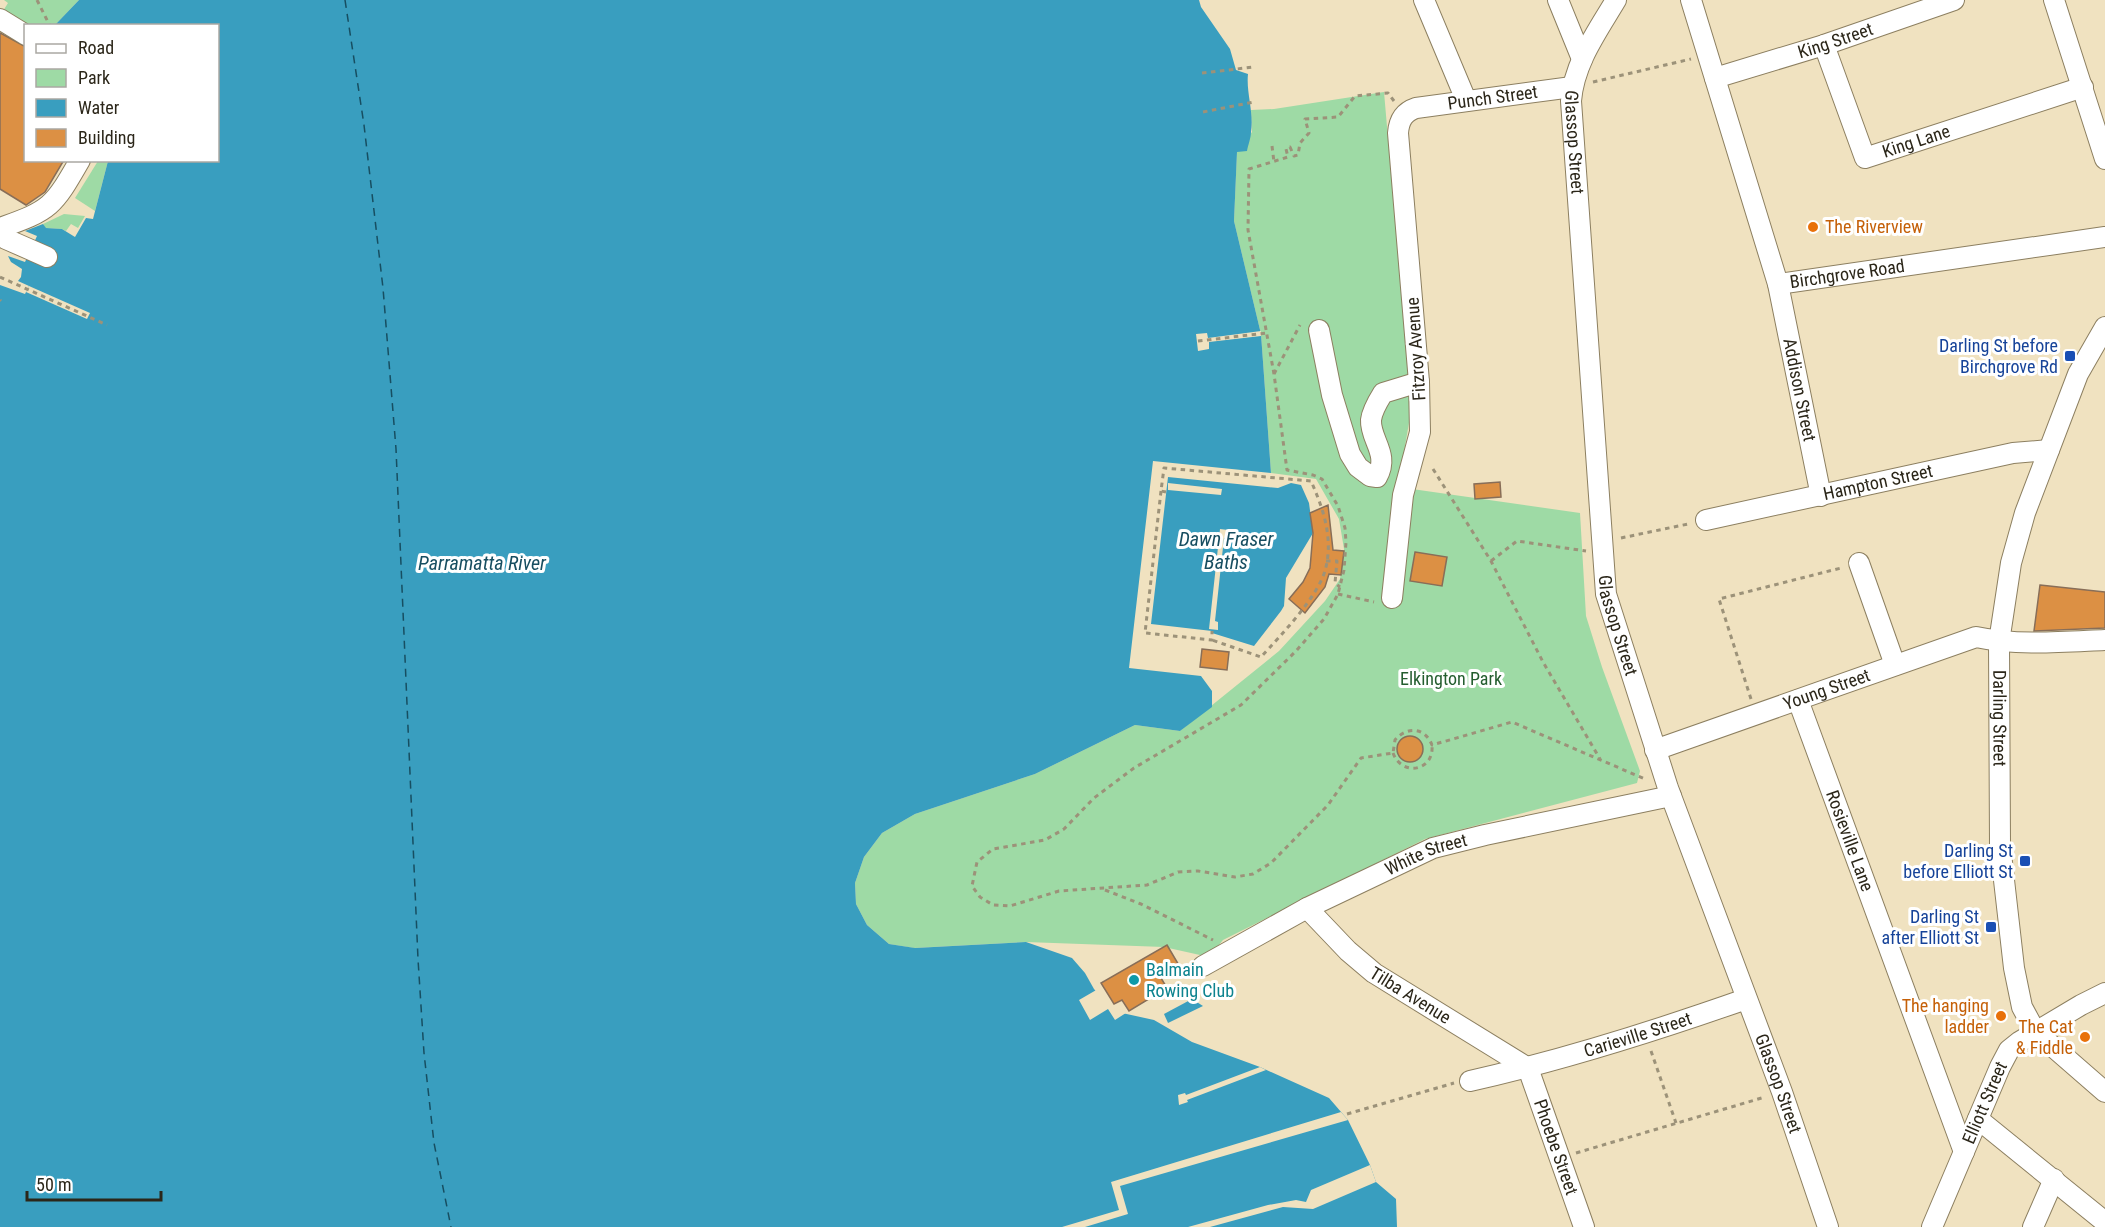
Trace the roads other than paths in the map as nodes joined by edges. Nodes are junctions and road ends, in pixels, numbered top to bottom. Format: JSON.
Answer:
{"nodes":[{"id":1,"x":1424,"y":0,"type":"edge"},
{"id":2,"x":1558,"y":0,"type":"edge"},
{"id":3,"x":1616,"y":0,"type":"edge"},
{"id":4,"x":1691,"y":0,"type":"edge"},
{"id":5,"x":1954,"y":0,"type":"edge"},
{"id":6,"x":2054,"y":0,"type":"edge"},
{"id":7,"x":0,"y":19,"type":"edge"},
{"id":8,"x":24,"y":33,"type":"edge"},
{"id":9,"x":1824,"y":45,"type":"junction"},
{"id":10,"x":1582,"y":58,"type":"junction"},
{"id":11,"x":1715,"y":78,"type":"junction"},
{"id":12,"x":1572,"y":87,"type":"junction"},
{"id":13,"x":2083,"y":87,"type":"junction"},
{"id":14,"x":1466,"y":100,"type":"junction"},
{"id":15,"x":1410,"y":111,"type":"joint"},
{"id":16,"x":2105,"y":159,"type":"edge"},
{"id":17,"x":79,"y":162,"type":"edge"},
{"id":18,"x":0,"y":228,"type":"edge"},
{"id":19,"x":0,"y":232,"type":"edge"},
{"id":20,"x":2105,"y":237,"type":"edge"},
{"id":21,"x":47,"y":257,"type":"dead end"},
{"id":22,"x":1778,"y":284,"type":"junction"},
{"id":23,"x":2105,"y":327,"type":"edge"},
{"id":24,"x":1319,"y":330,"type":"road end"},
{"id":25,"x":1419,"y":382,"type":"junction"},
{"id":26,"x":2049,"y":450,"type":"junction"},
{"id":27,"x":1821,"y":496,"type":"junction"},
{"id":28,"x":1706,"y":520,"type":"road end"},
{"id":29,"x":1859,"y":563,"type":"road end"},
{"id":30,"x":1383,"y":600,"type":"road end"},
{"id":31,"x":2105,"y":640,"type":"edge"},
{"id":32,"x":1999,"y":642,"type":"junction"},
{"id":33,"x":1895,"y":665,"type":"junction"},
{"id":34,"x":1798,"y":700,"type":"junction"},
{"id":35,"x":1655,"y":750,"type":"junction"},
{"id":36,"x":1669,"y":792,"type":"junction"},
{"id":37,"x":1307,"y":908,"type":"junction"},
{"id":38,"x":1203,"y":966,"type":"dead end"},
{"id":39,"x":2105,"y":993,"type":"edge"},
{"id":40,"x":1746,"y":999,"type":"junction"},
{"id":41,"x":2035,"y":1031,"type":"junction"},
{"id":42,"x":1528,"y":1068,"type":"junction"},
{"id":43,"x":1470,"y":1081,"type":"road end"},
{"id":44,"x":2105,"y":1092,"type":"edge"},
{"id":45,"x":1978,"y":1119,"type":"junction"},
{"id":46,"x":1964,"y":1152,"type":"junction"},
{"id":47,"x":2054,"y":1179,"type":"junction"},
{"id":48,"x":2105,"y":1222,"type":"edge"},
{"id":49,"x":1584,"y":1227,"type":"edge"},
{"id":50,"x":1828,"y":1227,"type":"edge"},
{"id":51,"x":1932,"y":1227,"type":"edge"},
{"id":52,"x":2033,"y":1227,"type":"edge"}],
"edges":[{"from":1,"to":14,"type":"street"},
{"from":2,"to":10,"type":"street"},
{"from":3,"to":10,"type":"street","name":"Glassop Street"},
{"from":4,"to":11,"type":"street","name":"Birchgrove Road"},
{"from":5,"to":9,"type":"street","name":"King Street"},
{"from":6,"to":13,"type":"street"},
{"from":7,"to":8,"type":"street"},
{"from":9,"to":11,"type":"street","name":"King Street"},
{"from":9,"to":13,"type":"street","name":"King Lane"},
{"from":10,"to":12,"type":"street","name":"Glassop Street"},
{"from":11,"to":22,"type":"street","name":"Birchgrove Road"},
{"from":12,"to":14,"type":"street","name":"Punch Street"},
{"from":12,"to":35,"type":"street","name":"Glassop Street"},
{"from":13,"to":16,"type":"street"},
{"from":14,"to":15,"type":"street","name":"Punch Street"},
{"from":15,"to":25,"type":"street","name":"Fitzroy Avenue"},
{"from":17,"to":18,"type":"street"},
{"from":19,"to":21,"type":"street"},
{"from":20,"to":22,"type":"street","name":"Birchgrove Road"},
{"from":22,"to":27,"type":"street","name":"Addison Street"},
{"from":23,"to":26,"type":"street","name":"Darling Street"},
{"from":24,"to":25,"type":"street"},
{"from":25,"to":30,"type":"street","name":"Fitzroy Avenue"},
{"from":26,"to":27,"type":"street","name":"Hampton Street"},
{"from":26,"to":32,"type":"street","name":"Darling Street"},
{"from":27,"to":28,"type":"street","name":"Hampton Street"},
{"from":29,"to":33,"type":"street"},
{"from":31,"to":32,"type":"street","name":"Young Street"},
{"from":32,"to":33,"type":"street","name":"Young Street"},
{"from":32,"to":41,"type":"street","name":"Darling Street"},
{"from":33,"to":34,"type":"street","name":"Young Street"},
{"from":34,"to":35,"type":"street","name":"Young Street"},
{"from":34,"to":46,"type":"street","name":"Rosieville Lane"},
{"from":35,"to":36,"type":"street","name":"Glassop Street"},
{"from":36,"to":37,"type":"street","name":"White Street"},
{"from":36,"to":40,"type":"street","name":"Glassop Street"},
{"from":37,"to":38,"type":"street","name":"White Street"},
{"from":37,"to":42,"type":"street","name":"Tilba Avenue"},
{"from":39,"to":41,"type":"street","name":"Elliott Street"},
{"from":40,"to":42,"type":"street","name":"Carieville Street"},
{"from":40,"to":50,"type":"street","name":"Glassop Street"},
{"from":41,"to":44,"type":"street","name":"Darling Street"},
{"from":41,"to":45,"type":"street","name":"Elliott Street"},
{"from":42,"to":43,"type":"street","name":"Carieville Street"},
{"from":42,"to":49,"type":"street","name":"Phoebe Street"},
{"from":45,"to":46,"type":"street","name":"Elliott Street"},
{"from":45,"to":47,"type":"street"},
{"from":46,"to":51,"type":"street","name":"Elliott Street"},
{"from":47,"to":48,"type":"street"},
{"from":47,"to":52,"type":"street"}]}
